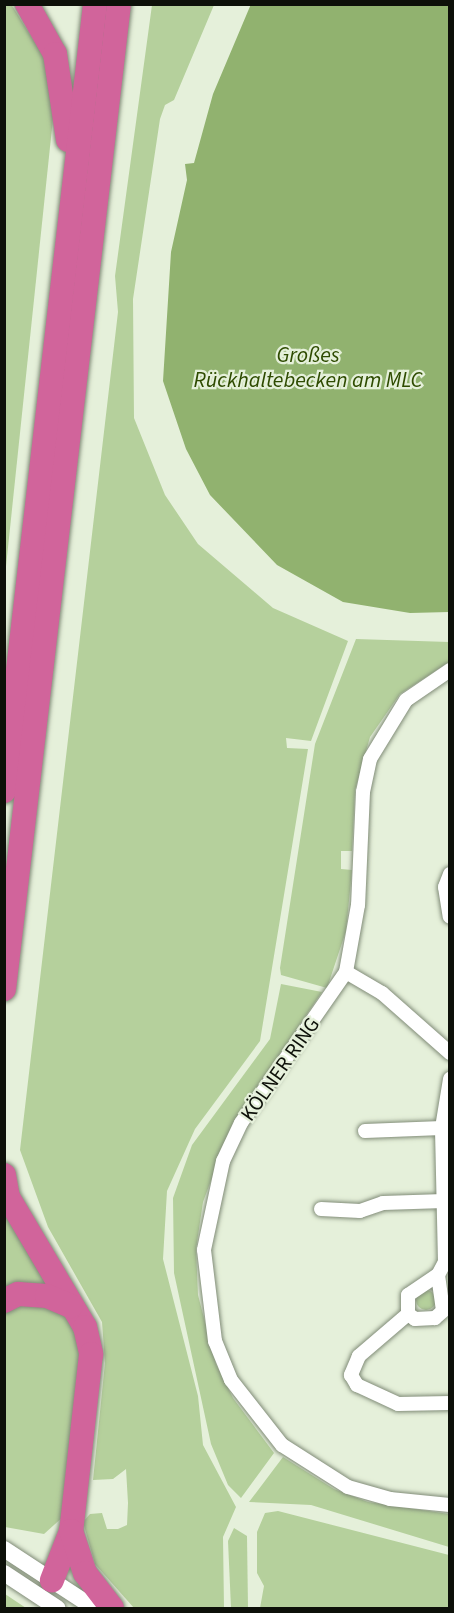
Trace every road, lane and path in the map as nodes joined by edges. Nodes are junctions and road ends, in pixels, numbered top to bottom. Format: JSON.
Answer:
{"nodes":[{"id":1,"x":27,"y":4,"type":"edge"},
{"id":2,"x":95,"y":4,"type":"edge"},
{"id":3,"x":118,"y":4,"type":"edge"},
{"id":4,"x":69,"y":233,"type":"junction"},
{"id":5,"x":450,"y":670,"type":"edge"},
{"id":6,"x":4,"y":791,"type":"edge"},
{"id":7,"x":450,"y":874,"type":"edge"},
{"id":8,"x":450,"y":917,"type":"edge"},
{"id":9,"x":346,"y":972,"type":"junction"},
{"id":10,"x":4,"y":988,"type":"edge"},
{"id":11,"x":450,"y":1053,"type":"edge"},
{"id":12,"x":450,"y":1079,"type":"edge"},
{"id":13,"x":442,"y":1128,"type":"junction"},
{"id":14,"x":365,"y":1131,"type":"dead end"},
{"id":15,"x":4,"y":1175,"type":"edge"},
{"id":16,"x":444,"y":1201,"type":"junction"},
{"id":17,"x":321,"y":1209,"type":"dead end"},
{"id":18,"x":447,"y":1234,"type":"edge"},
{"id":19,"x":438,"y":1275,"type":"junction"},
{"id":20,"x":4,"y":1300,"type":"edge"},
{"id":21,"x":71,"y":1306,"type":"junction"},
{"id":22,"x":408,"y":1314,"type":"junction"},
{"id":23,"x":450,"y":1403,"type":"edge"},
{"id":24,"x":450,"y":1505,"type":"edge"},
{"id":25,"x":71,"y":1531,"type":"junction"},
{"id":26,"x":4,"y":1549,"type":"edge"},
{"id":27,"x":4,"y":1573,"type":"edge"},
{"id":28,"x":46,"y":1589,"type":"junction"},
{"id":29,"x":57,"y":1608,"type":"edge"},
{"id":30,"x":94,"y":1608,"type":"edge"},
{"id":31,"x":112,"y":1608,"type":"edge"}],
"edges":[{"from":1,"to":4,"type":"highway"},
{"from":2,"to":4,"type":"highway"},
{"from":3,"to":10,"type":"highway"},
{"from":4,"to":6,"type":"highway"},
{"from":5,"to":9,"type":"street","name":"KÖLNER RING"},
{"from":7,"to":8,"type":"street"},
{"from":9,"to":11,"type":"street"},
{"from":9,"to":24,"type":"street","name":"KÖLNER RING"},
{"from":12,"to":13,"type":"street"},
{"from":13,"to":14,"type":"street"},
{"from":13,"to":16,"type":"street"},
{"from":15,"to":21,"type":"highway"},
{"from":16,"to":17,"type":"street"},
{"from":16,"to":18,"type":"street"},
{"from":18,"to":19,"type":"street"},
{"from":19,"to":22,"type":"street"},
{"from":19,"to":22,"type":"street"},
{"from":20,"to":21,"type":"highway"},
{"from":21,"to":25,"type":"highway"},
{"from":22,"to":23,"type":"street"},
{"from":25,"to":28,"type":"highway"},
{"from":25,"to":31,"type":"highway"},
{"from":26,"to":28,"type":"street"},
{"from":27,"to":28,"type":"street"},
{"from":28,"to":29,"type":"street"},
{"from":28,"to":30,"type":"street"}]}
